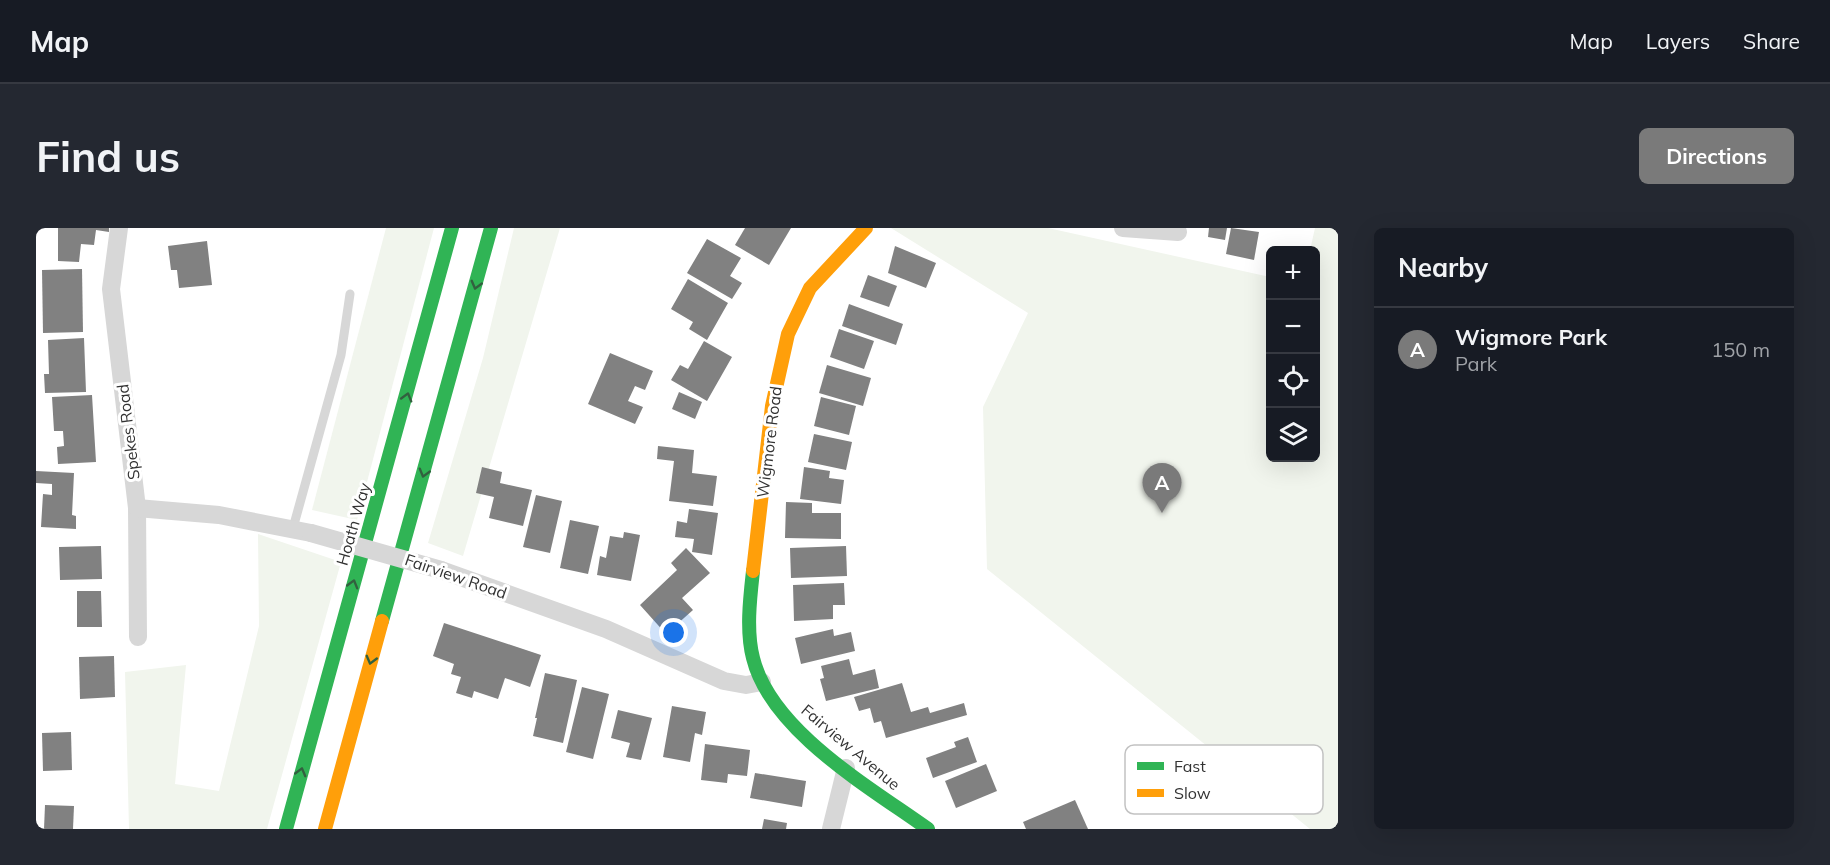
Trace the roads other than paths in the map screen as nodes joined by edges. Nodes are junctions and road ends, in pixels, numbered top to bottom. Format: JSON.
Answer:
{"nodes":[{"id":1,"x":119,"y":228,"type":"edge"},
{"id":2,"x":452,"y":228,"type":"edge"},
{"id":3,"x":490,"y":228,"type":"edge"},
{"id":4,"x":866,"y":228,"type":"edge"},
{"id":5,"x":1123,"y":228,"type":"edge"},
{"id":6,"x":1178,"y":232,"type":"dead end"},
{"id":7,"x":350,"y":294,"type":"dead end"},
{"id":8,"x":137,"y":508,"type":"junction"},
{"id":9,"x":293,"y":528,"type":"junction"},
{"id":10,"x":138,"y":637,"type":"dead end"},
{"id":11,"x":762,"y":682,"type":"junction"},
{"id":12,"x":846,"y":768,"type":"junction"},
{"id":13,"x":286,"y":829,"type":"edge"},
{"id":14,"x":325,"y":829,"type":"edge"},
{"id":15,"x":831,"y":829,"type":"edge"},
{"id":16,"x":928,"y":829,"type":"edge"}],
"edges":[{"from":1,"to":8,"type":"street","name":"Spekes Road"},
{"from":13,"to":2,"type":"main road","name":"Hoath Way","one_way":true},
{"from":3,"to":14,"type":"main road","one_way":true},
{"from":4,"to":11,"type":"main road","name":"Wigmore Road"},
{"from":5,"to":6,"type":"street"},
{"from":7,"to":9,"type":"lane"},
{"from":8,"to":9,"type":"street","name":"Fairview Road"},
{"from":8,"to":10,"type":"street","name":"Spekes Road"},
{"from":9,"to":11,"type":"street","name":"Fairview Road","bridge":true},
{"from":11,"to":12,"type":"main road","name":"Fairview Avenue"},
{"from":12,"to":15,"type":"street"},
{"from":12,"to":16,"type":"main road","name":"Fairview Avenue"}]}
